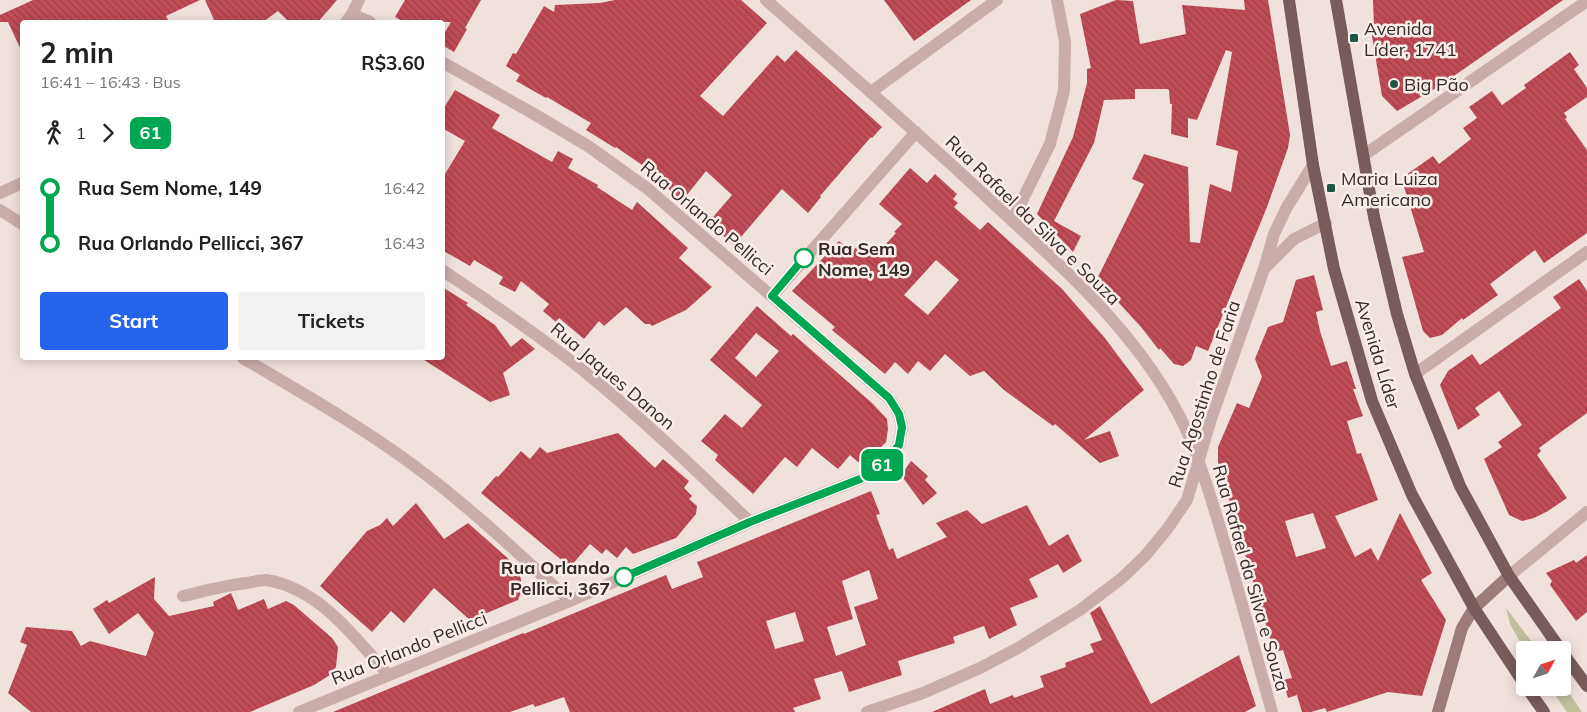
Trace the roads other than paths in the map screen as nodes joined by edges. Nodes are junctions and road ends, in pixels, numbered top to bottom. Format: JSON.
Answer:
{"nodes":[{"id":1,"x":359,"y":0,"type":"edge"},
{"id":2,"x":766,"y":0,"type":"edge"},
{"id":3,"x":997,"y":0,"type":"edge"},
{"id":4,"x":1057,"y":0,"type":"edge"},
{"id":5,"x":1289,"y":0,"type":"edge"},
{"id":6,"x":1336,"y":0,"type":"edge"},
{"id":7,"x":1587,"y":1,"type":"edge"},
{"id":8,"x":349,"y":18,"type":"edge"},
{"id":9,"x":445,"y":64,"type":"edge"},
{"id":10,"x":871,"y":92,"type":"junction"},
{"id":11,"x":916,"y":132,"type":"junction"},
{"id":12,"x":1364,"y":156,"type":"junction"},
{"id":13,"x":1313,"y":165,"type":"junction"},
{"id":14,"x":20,"y":184,"type":"edge"},
{"id":15,"x":0,"y":194,"type":"edge"},
{"id":16,"x":0,"y":210,"type":"edge"},
{"id":17,"x":1012,"y":220,"type":"junction"},
{"id":18,"x":20,"y":223,"type":"edge"},
{"id":19,"x":1326,"y":223,"type":"junction"},
{"id":20,"x":1587,"y":252,"type":"edge"},
{"id":21,"x":1264,"y":269,"type":"junction"},
{"id":22,"x":445,"y":272,"type":"edge"},
{"id":23,"x":772,"y":296,"type":"junction"},
{"id":24,"x":246,"y":360,"type":"edge"},
{"id":25,"x":1415,"y":374,"type":"junction"},
{"id":26,"x":1200,"y":461,"type":"junction"},
{"id":27,"x":1587,"y":512,"type":"edge"},
{"id":28,"x":750,"y":522,"type":"junction"},
{"id":29,"x":1587,"y":524,"type":"edge"},
{"id":30,"x":1565,"y":530,"type":"junction"},
{"id":31,"x":1509,"y":576,"type":"junction"},
{"id":32,"x":183,"y":596,"type":"dead end"},
{"id":33,"x":570,"y":601,"type":"junction"},
{"id":34,"x":1474,"y":608,"type":"junction"},
{"id":35,"x":1555,"y":641,"type":"edge"},
{"id":36,"x":1571,"y":664,"type":"edge"},
{"id":37,"x":1516,"y":671,"type":"edge"},
{"id":38,"x":388,"y":675,"type":"junction"},
{"id":39,"x":1587,"y":686,"type":"edge"},
{"id":40,"x":1533,"y":696,"type":"edge"},
{"id":41,"x":299,"y":712,"type":"edge"},
{"id":42,"x":867,"y":712,"type":"edge"},
{"id":43,"x":1272,"y":712,"type":"edge"},
{"id":44,"x":1438,"y":712,"type":"edge"},
{"id":45,"x":1544,"y":712,"type":"edge"}],
"edges":[{"from":1,"to":8,"type":"street"},
{"from":2,"to":10,"type":"street","name":"Rua Rafael da Silva e Souza"},
{"from":3,"to":10,"type":"street"},
{"from":4,"to":17,"type":"street"},
{"from":5,"to":13,"type":"main road","name":"Avenida Líder"},
{"from":6,"to":12,"type":"main road","name":"Avenida Líder"},
{"from":7,"to":12,"type":"street"},
{"from":9,"to":23,"type":"street","name":"Rua Orlando Pellicci"},
{"from":10,"to":11,"type":"street","name":"Rua Rafael da Silva e Souza"},
{"from":11,"to":17,"type":"street","name":"Rua Rafael da Silva e Souza"},
{"from":11,"to":23,"type":"street"},
{"from":12,"to":25,"type":"main road","name":"Avenida Líder"},
{"from":13,"to":19,"type":"main road","name":"Avenida Líder"},
{"from":13,"to":21,"type":"street","name":"Rua Agostinho de Faria"},
{"from":14,"to":15,"type":"street"},
{"from":16,"to":18,"type":"street"},
{"from":17,"to":26,"type":"street","name":"Rua Rafael da Silva e Souza"},
{"from":19,"to":21,"type":"street","name":"Rua Agostinho de Faria"},
{"from":19,"to":34,"type":"main road","name":"Avenida Líder"},
{"from":20,"to":25,"type":"street"},
{"from":21,"to":26,"type":"street","name":"Rua Agostinho de Faria"},
{"from":22,"to":28,"type":"street","name":"Rua Jaques Danon"},
{"from":23,"to":28,"type":"street","name":"Rua Orlando Pellicci"},
{"from":24,"to":33,"type":"street"},
{"from":25,"to":31,"type":"main road","name":"Avenida Líder"},
{"from":26,"to":42,"type":"street","name":"Rua Agostinho de Faria"},
{"from":26,"to":43,"type":"street","name":"Rua Rafael da Silva e Souza"},
{"from":27,"to":30,"type":"street"},
{"from":28,"to":33,"type":"street","name":"Rua Orlando Pellicci"},
{"from":29,"to":30,"type":"street"},
{"from":30,"to":31,"type":"street"},
{"from":31,"to":34,"type":"main road"},
{"from":31,"to":35,"type":"main road","name":"Avenida Líder"},
{"from":32,"to":38,"type":"street"},
{"from":33,"to":38,"type":"street","name":"Rua Orlando Pellicci"},
{"from":34,"to":37,"type":"main road","name":"Avenida Líder"},
{"from":34,"to":44,"type":"main road"},
{"from":36,"to":39,"type":"main road","name":"Avenida Líder"},
{"from":38,"to":41,"type":"street","name":"Rua Orlando Pellicci"},
{"from":40,"to":45,"type":"main road","name":"Avenida Líder"}]}
